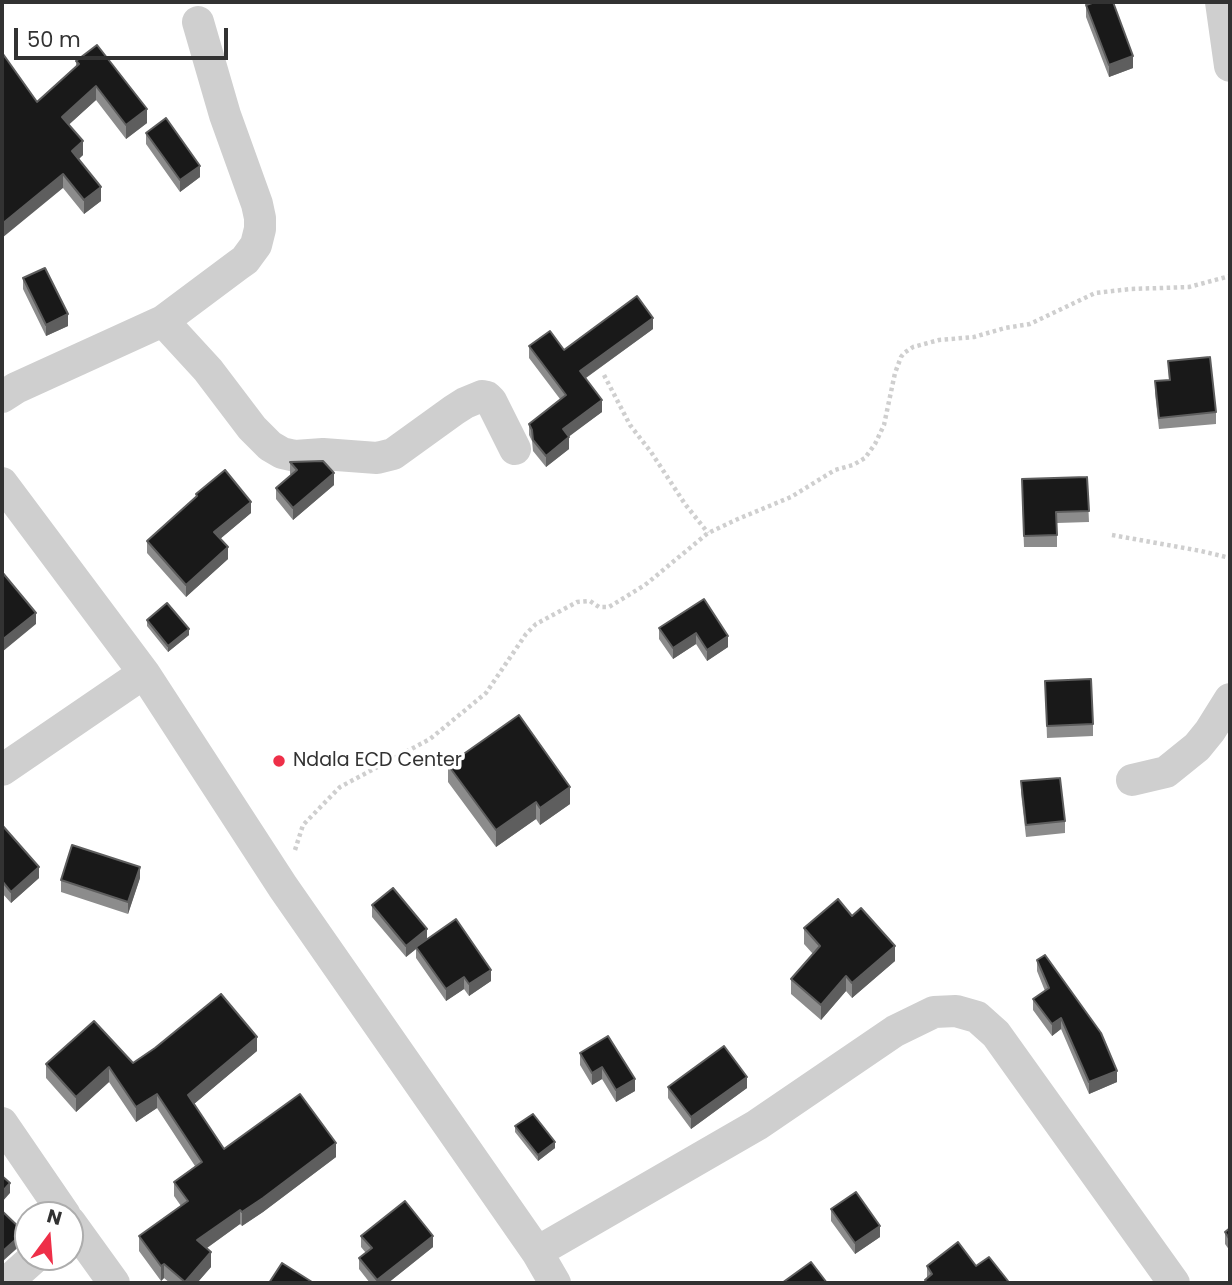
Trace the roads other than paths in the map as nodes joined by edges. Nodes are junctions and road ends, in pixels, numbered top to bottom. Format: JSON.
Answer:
{"nodes":[{"id":1,"x":1221,"y":2,"type":"edge"},
{"id":2,"x":198,"y":22,"type":"dead end"},
{"id":3,"x":1228,"y":33,"type":"edge"},
{"id":4,"x":1230,"y":66,"type":"edge"},
{"id":5,"x":163,"y":321,"type":"junction"},
{"id":6,"x":2,"y":397,"type":"edge"},
{"id":7,"x":515,"y":449,"type":"dead end"},
{"id":8,"x":2,"y":483,"type":"edge"},
{"id":9,"x":144,"y":673,"type":"junction"},
{"id":10,"x":1230,"y":699,"type":"edge"},
{"id":11,"x":2,"y":770,"type":"edge"},
{"id":12,"x":1132,"y":780,"type":"dead end"},
{"id":13,"x":2,"y":1122,"type":"edge"},
{"id":14,"x":55,"y":1201,"type":"edge"},
{"id":15,"x":84,"y":1242,"type":"edge"},
{"id":16,"x":537,"y":1252,"type":"junction"},
{"id":17,"x":19,"y":1271,"type":"edge"},
{"id":18,"x":6,"y":1283,"type":"edge"},
{"id":19,"x":114,"y":1283,"type":"edge"},
{"id":20,"x":555,"y":1283,"type":"edge"},
{"id":21,"x":1174,"y":1283,"type":"edge"}],
"edges":[{"from":1,"to":3,"type":"street"},
{"from":2,"to":5,"type":"street"},
{"from":3,"to":4,"type":"street"},
{"from":5,"to":6,"type":"street"},
{"from":5,"to":7,"type":"street"},
{"from":8,"to":9,"type":"street"},
{"from":9,"to":11,"type":"street"},
{"from":9,"to":16,"type":"street"},
{"from":10,"to":12,"type":"street"},
{"from":13,"to":14,"type":"street"},
{"from":15,"to":19,"type":"street"},
{"from":16,"to":20,"type":"street"},
{"from":16,"to":21,"type":"street"},
{"from":17,"to":18,"type":"street"}]}
